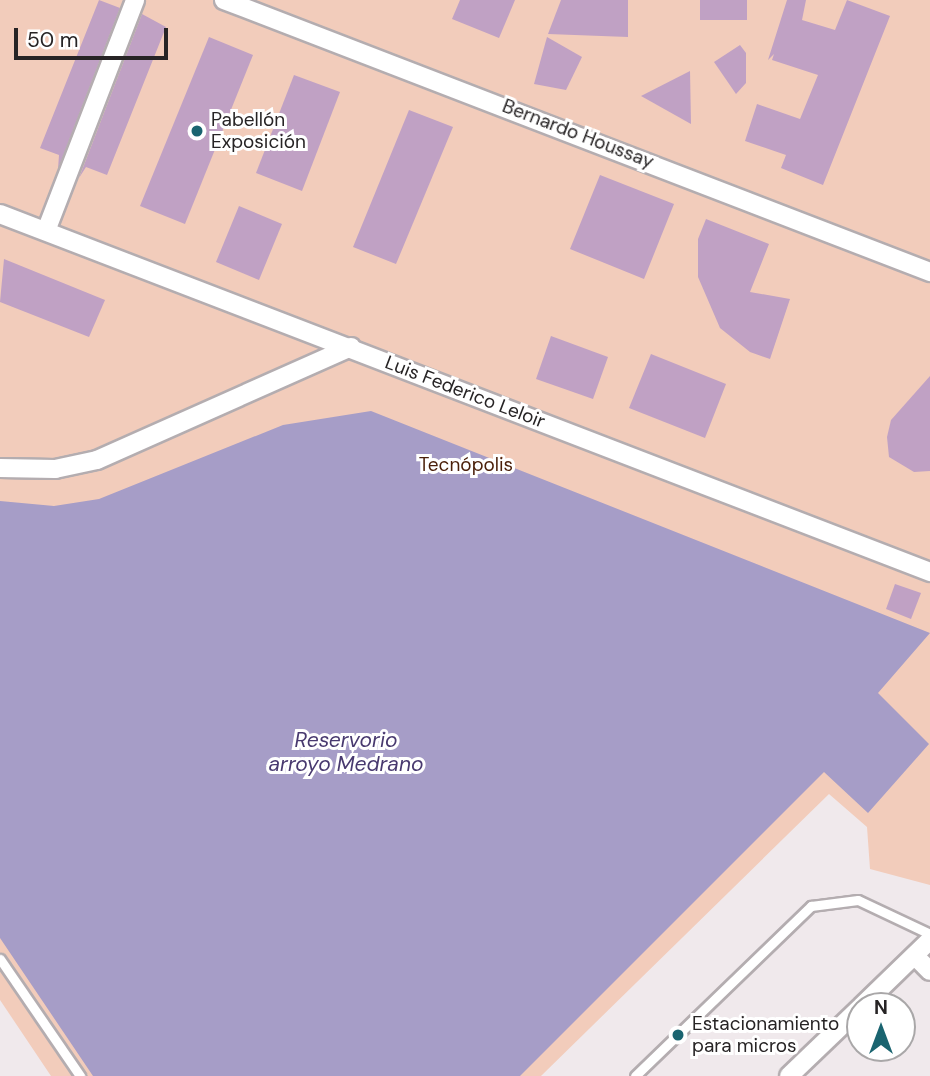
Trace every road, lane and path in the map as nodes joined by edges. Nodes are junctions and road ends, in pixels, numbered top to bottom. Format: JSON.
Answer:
{"nodes":[{"id":1,"x":135,"y":0,"type":"edge"},
{"id":2,"x":224,"y":0,"type":"edge"},
{"id":3,"x":0,"y":214,"type":"edge"},
{"id":4,"x":46,"y":231,"type":"junction"},
{"id":5,"x":930,"y":272,"type":"edge"},
{"id":6,"x":351,"y":347,"type":"junction"},
{"id":7,"x":0,"y":468,"type":"edge"},
{"id":8,"x":930,"y":572,"type":"edge"},
{"id":9,"x":930,"y":934,"type":"edge"},
{"id":10,"x":930,"y":940,"type":"edge"},
{"id":11,"x":915,"y":956,"type":"junction"},
{"id":12,"x":0,"y":959,"type":"edge"},
{"id":13,"x":930,"y":971,"type":"edge"},
{"id":14,"x":877,"y":992,"type":"edge"},
{"id":15,"x":846,"y":1021,"type":"edge"},
{"id":16,"x":80,"y":1076,"type":"edge"},
{"id":17,"x":635,"y":1076,"type":"edge"},
{"id":18,"x":789,"y":1076,"type":"edge"}],
"edges":[{"from":1,"to":4,"type":"street"},
{"from":2,"to":5,"type":"street","name":"Bernardo Houssay"},
{"from":3,"to":4,"type":"street","name":"Luis Federico Leloir"},
{"from":4,"to":6,"type":"street","name":"Luis Federico Leloir"},
{"from":6,"to":7,"type":"street"},
{"from":6,"to":8,"type":"street","name":"Luis Federico Leloir"},
{"from":9,"to":17,"type":"lane"},
{"from":10,"to":11,"type":"street"},
{"from":11,"to":13,"type":"street"},
{"from":11,"to":14,"type":"street"},
{"from":12,"to":16,"type":"lane"},
{"from":15,"to":18,"type":"street"}]}
